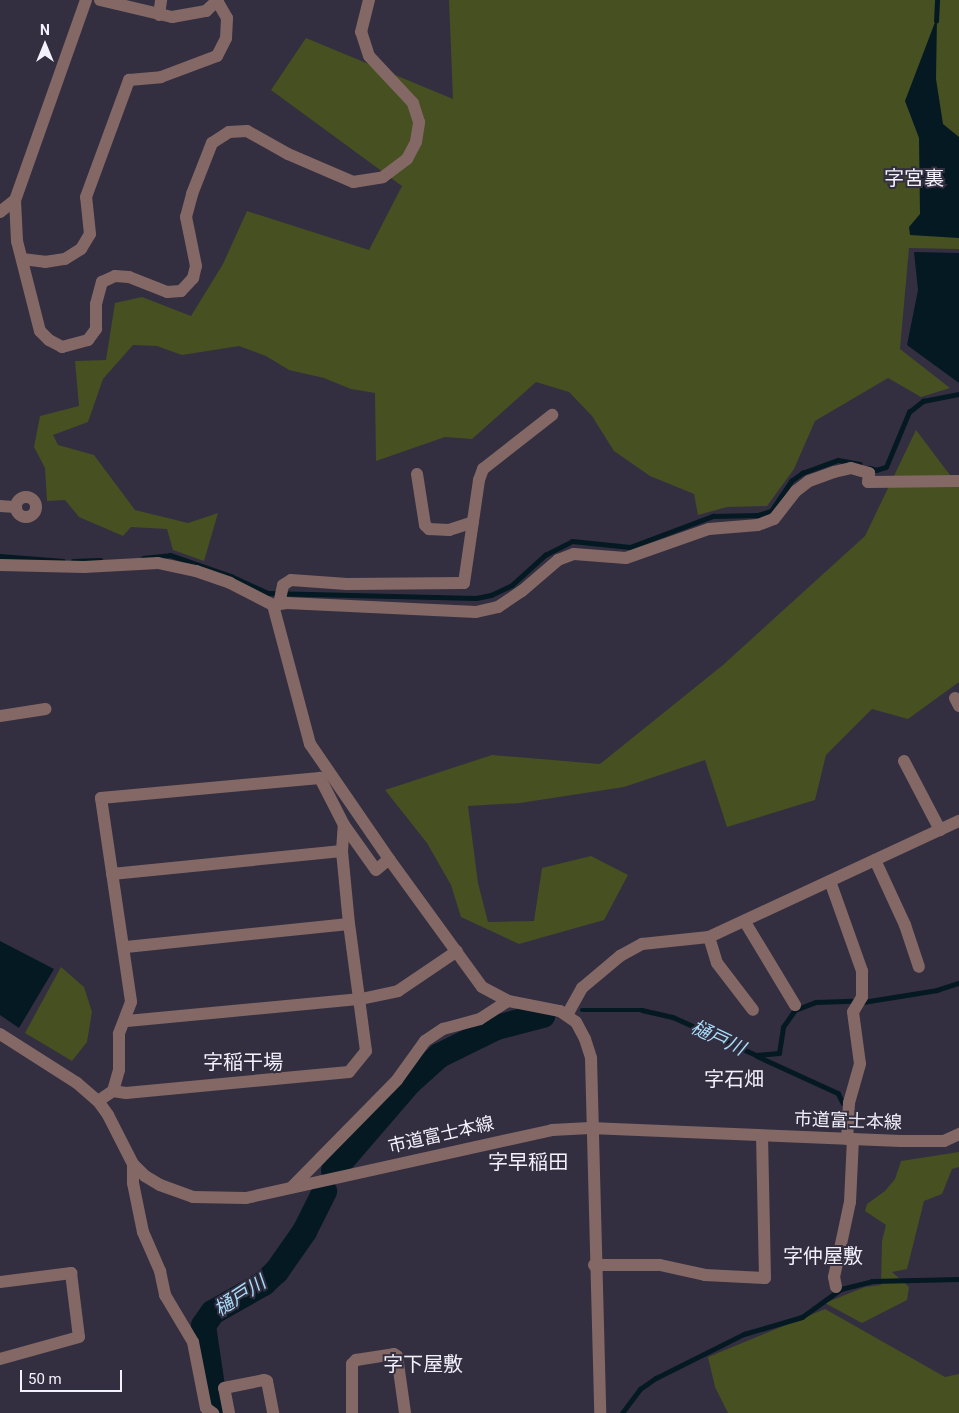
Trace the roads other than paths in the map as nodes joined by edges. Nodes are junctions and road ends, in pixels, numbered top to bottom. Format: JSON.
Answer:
{"nodes":[{"id":1,"x":86,"y":0,"type":"edge"},
{"id":2,"x":100,"y":0,"type":"edge"},
{"id":3,"x":161,"y":0,"type":"edge"},
{"id":4,"x":369,"y":0,"type":"edge"},
{"id":5,"x":218,"y":1,"type":"edge"},
{"id":6,"x":159,"y":15,"type":"junction"},
{"id":7,"x":15,"y":200,"type":"junction"},
{"id":8,"x":0,"y":212,"type":"edge"},
{"id":9,"x":22,"y":259,"type":"junction"},
{"id":10,"x":552,"y":415,"type":"dead end"},
{"id":11,"x":417,"y":474,"type":"dead end"},
{"id":12,"x":959,"y":480,"type":"edge"},
{"id":13,"x":0,"y":506,"type":"edge"},
{"id":14,"x":16,"y":507,"type":"dead end"},
{"id":15,"x":473,"y":522,"type":"junction"},
{"id":16,"x":0,"y":565,"type":"edge"},
{"id":17,"x":276,"y":604,"type":"junction"},
{"id":18,"x":46,"y":709,"type":"dead end"},
{"id":19,"x":0,"y":716,"type":"edge"},
{"id":20,"x":904,"y":761,"type":"dead end"},
{"id":21,"x":959,"y":821,"type":"edge"},
{"id":22,"x":344,"y":824,"type":"junction"},
{"id":23,"x":940,"y":830,"type":"junction"},
{"id":24,"x":342,"y":852,"type":"junction"},
{"id":25,"x":389,"y":859,"type":"junction"},
{"id":26,"x":875,"y":860,"type":"junction"},
{"id":27,"x":112,"y":874,"type":"junction"},
{"id":28,"x":830,"y":881,"type":"junction"},
{"id":29,"x":745,"y":922,"type":"junction"},
{"id":30,"x":349,"y":924,"type":"junction"},
{"id":31,"x":709,"y":937,"type":"junction"},
{"id":32,"x":126,"y":946,"type":"junction"},
{"id":33,"x":458,"y":952,"type":"junction"},
{"id":34,"x":919,"y":967,"type":"dead end"},
{"id":35,"x":361,"y":999,"type":"junction"},
{"id":36,"x":508,"y":1001,"type":"junction"},
{"id":37,"x":794,"y":1005,"type":"dead end"},
{"id":38,"x":753,"y":1010,"type":"dead end"},
{"id":39,"x":567,"y":1015,"type":"junction"},
{"id":40,"x":126,"y":1021,"type":"junction"},
{"id":41,"x":0,"y":1034,"type":"edge"},
{"id":42,"x":113,"y":1091,"type":"junction"},
{"id":43,"x":98,"y":1101,"type":"junction"},
{"id":44,"x":590,"y":1128,"type":"junction"},
{"id":45,"x":959,"y":1134,"type":"edge"},
{"id":46,"x":762,"y":1136,"type":"junction"},
{"id":47,"x":850,"y":1139,"type":"junction"},
{"id":48,"x":133,"y":1164,"type":"junction"},
{"id":49,"x":292,"y":1187,"type":"junction"},
{"id":50,"x":594,"y":1265,"type":"junction"},
{"id":51,"x":0,"y":1282,"type":"edge"},
{"id":52,"x":836,"y":1287,"type":"dead end"},
{"id":53,"x":0,"y":1359,"type":"edge"},
{"id":54,"x":209,"y":1411,"type":"edge"},
{"id":55,"x":229,"y":1413,"type":"edge"},
{"id":56,"x":273,"y":1413,"type":"edge"},
{"id":57,"x":352,"y":1413,"type":"edge"},
{"id":58,"x":405,"y":1413,"type":"edge"},
{"id":59,"x":600,"y":1413,"type":"edge"}],
"edges":[{"from":1,"to":7,"type":"street"},
{"from":2,"to":6,"type":"street"},
{"from":3,"to":6,"type":"street"},
{"from":4,"to":9,"type":"street"},
{"from":5,"to":6,"type":"street"},
{"from":5,"to":9,"type":"street"},
{"from":7,"to":8,"type":"street"},
{"from":7,"to":9,"type":"street"},
{"from":10,"to":15,"type":"street"},
{"from":11,"to":15,"type":"street"},
{"from":12,"to":17,"type":"street"},
{"from":13,"to":14,"type":"street"},
{"from":15,"to":17,"type":"street"},
{"from":16,"to":17,"type":"street"},
{"from":17,"to":25,"type":"street"},
{"from":18,"to":19,"type":"street"},
{"from":20,"to":23,"type":"street"},
{"from":21,"to":23,"type":"street"},
{"from":22,"to":24,"type":"street"},
{"from":22,"to":25,"type":"street"},
{"from":22,"to":27,"type":"street"},
{"from":23,"to":26,"type":"street"},
{"from":24,"to":27,"type":"street"},
{"from":24,"to":30,"type":"street"},
{"from":25,"to":33,"type":"street"},
{"from":26,"to":28,"type":"street"},
{"from":26,"to":34,"type":"street"},
{"from":27,"to":32,"type":"street"},
{"from":28,"to":29,"type":"street"},
{"from":28,"to":47,"type":"street"},
{"from":29,"to":31,"type":"street"},
{"from":29,"to":37,"type":"street"},
{"from":30,"to":32,"type":"street"},
{"from":30,"to":35,"type":"street"},
{"from":31,"to":38,"type":"street"},
{"from":31,"to":39,"type":"street"},
{"from":32,"to":40,"type":"street"},
{"from":33,"to":35,"type":"street"},
{"from":33,"to":36,"type":"street"},
{"from":35,"to":40,"type":"street"},
{"from":35,"to":42,"type":"street"},
{"from":36,"to":39,"type":"street"},
{"from":36,"to":49,"type":"street"},
{"from":39,"to":44,"type":"street"},
{"from":40,"to":42,"type":"street"},
{"from":41,"to":43,"type":"street","name":"市道富士本線"},
{"from":42,"to":43,"type":"street"},
{"from":43,"to":48,"type":"street","name":"市道富士本線"},
{"from":44,"to":46,"type":"street","name":"市道富士本線"},
{"from":44,"to":49,"type":"street","name":"市道富士本線"},
{"from":44,"to":50,"type":"street"},
{"from":45,"to":47,"type":"street","name":"市道富士本線"},
{"from":46,"to":47,"type":"street","name":"市道富士本線"},
{"from":46,"to":50,"type":"street"},
{"from":47,"to":52,"type":"street"},
{"from":48,"to":49,"type":"street","name":"市道富士本線"},
{"from":48,"to":54,"type":"street"},
{"from":50,"to":59,"type":"street"},
{"from":51,"to":53,"type":"street"},
{"from":55,"to":56,"type":"street"},
{"from":57,"to":58,"type":"street"}]}
